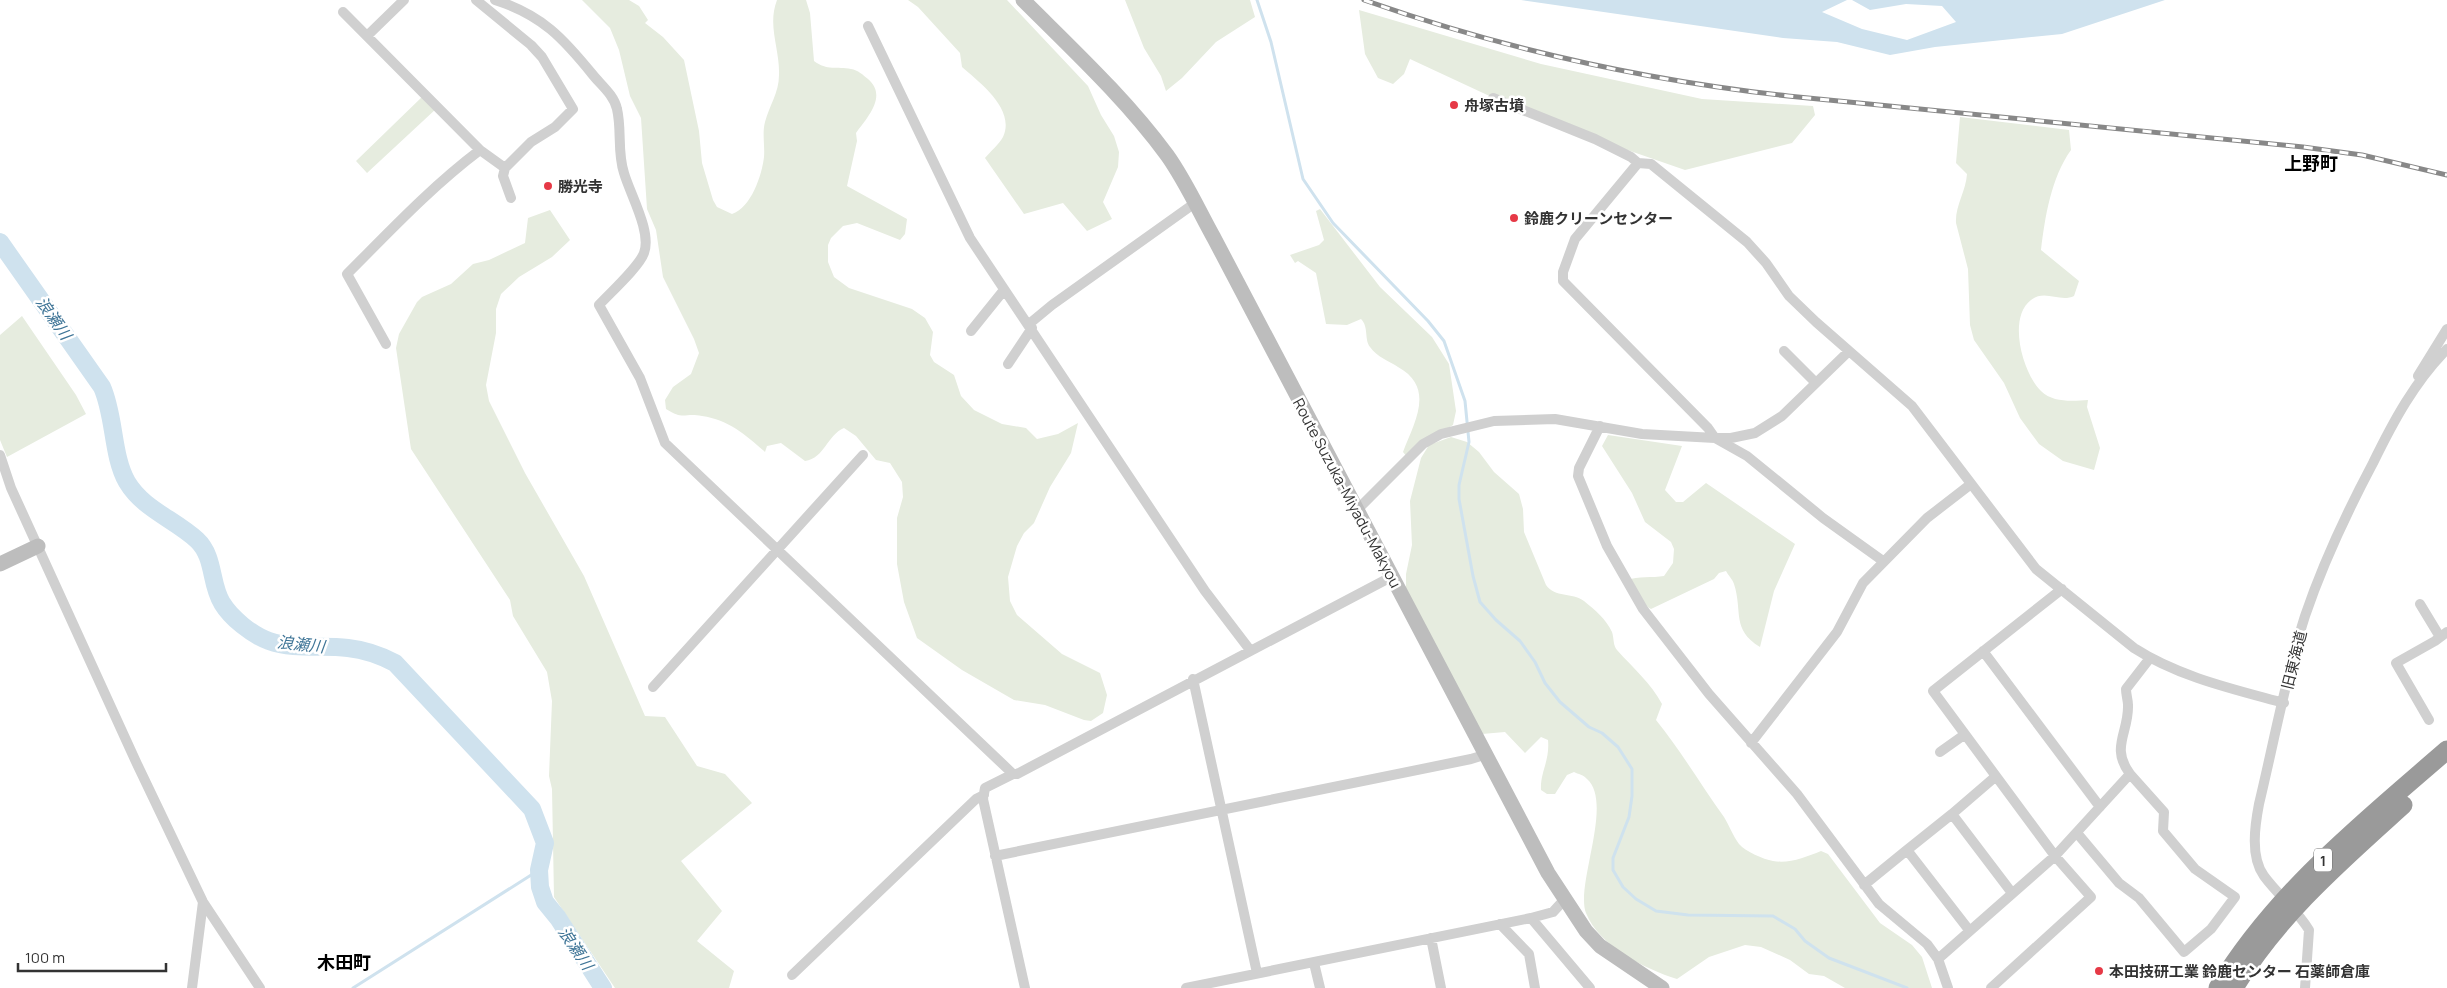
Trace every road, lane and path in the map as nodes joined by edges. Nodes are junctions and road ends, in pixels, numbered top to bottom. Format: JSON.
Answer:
{"nodes":[{"id":1,"x":404,"y":0,"type":"edge"},
{"id":2,"x":476,"y":0,"type":"edge"},
{"id":3,"x":495,"y":0,"type":"edge"},
{"id":4,"x":1024,"y":0,"type":"edge"},
{"id":5,"x":343,"y":12,"type":"dead end"},
{"id":6,"x":868,"y":26,"type":"dead end"},
{"id":7,"x":367,"y":36,"type":"junction"},
{"id":8,"x":1493,"y":98,"type":"dead end"},
{"id":9,"x":480,"y":150,"type":"junction"},
{"id":10,"x":1638,"y":163,"type":"junction"},
{"id":11,"x":505,"y":168,"type":"junction"},
{"id":12,"x":511,"y":198,"type":"dead end"},
{"id":13,"x":1195,"y":204,"type":"junction"},
{"id":14,"x":1004,"y":290,"type":"junction"},
{"id":15,"x":1030,"y":326,"type":"junction"},
{"id":16,"x":2447,"y":329,"type":"edge"},
{"id":17,"x":971,"y":331,"type":"dead end"},
{"id":18,"x":386,"y":344,"type":"dead end"},
{"id":19,"x":2447,"y":348,"type":"edge"},
{"id":20,"x":1784,"y":351,"type":"dead end"},
{"id":21,"x":1848,"y":352,"type":"junction"},
{"id":22,"x":1008,"y":364,"type":"dead end"},
{"id":23,"x":1816,"y":383,"type":"junction"},
{"id":24,"x":2408,"y":398,"type":"junction"},
{"id":25,"x":1600,"y":426,"type":"junction"},
{"id":26,"x":1714,"y":438,"type":"junction"},
{"id":27,"x":0,"y":455,"type":"edge"},
{"id":28,"x":863,"y":455,"type":"dead end"},
{"id":29,"x":1972,"y":484,"type":"junction"},
{"id":30,"x":1356,"y":511,"type":"junction"},
{"id":31,"x":38,"y":546,"type":"junction"},
{"id":32,"x":778,"y":550,"type":"junction"},
{"id":33,"x":1883,"y":561,"type":"junction"},
{"id":34,"x":0,"y":564,"type":"edge"},
{"id":35,"x":1391,"y":577,"type":"junction"},
{"id":36,"x":2062,"y":589,"type":"junction"},
{"id":37,"x":2420,"y":604,"type":"dead end"},
{"id":38,"x":2443,"y":634,"type":"edge"},
{"id":39,"x":1250,"y":650,"type":"junction"},
{"id":40,"x":1983,"y":651,"type":"junction"},
{"id":41,"x":2150,"y":658,"type":"junction"},
{"id":42,"x":1194,"y":679,"type":"junction"},
{"id":43,"x":653,"y":687,"type":"dead end"},
{"id":44,"x":2284,"y":703,"type":"junction"},
{"id":45,"x":2429,"y":720,"type":"dead end"},
{"id":46,"x":1964,"y":735,"type":"junction"},
{"id":47,"x":1750,"y":743,"type":"junction"},
{"id":48,"x":2447,"y":750,"type":"edge"},
{"id":49,"x":1940,"y":752,"type":"dead end"},
{"id":50,"x":1484,"y":754,"type":"junction"},
{"id":51,"x":2447,"y":766,"type":"edge"},
{"id":52,"x":1013,"y":774,"type":"junction"},
{"id":53,"x":2130,"y":774,"type":"junction"},
{"id":54,"x":1996,"y":778,"type":"junction"},
{"id":55,"x":984,"y":795,"type":"junction"},
{"id":56,"x":2100,"y":808,"type":"junction"},
{"id":57,"x":1221,"y":810,"type":"junction"},
{"id":58,"x":1952,"y":814,"type":"junction"},
{"id":59,"x":2077,"y":833,"type":"junction"},
{"id":60,"x":1907,"y":850,"type":"junction"},
{"id":61,"x":995,"y":856,"type":"junction"},
{"id":62,"x":2055,"y":856,"type":"junction"},
{"id":63,"x":1864,"y":885,"type":"junction"},
{"id":64,"x":2012,"y":893,"type":"junction"},
{"id":65,"x":1564,"y":900,"type":"junction"},
{"id":66,"x":203,"y":902,"type":"junction"},
{"id":67,"x":1531,"y":918,"type":"junction"},
{"id":68,"x":1500,"y":924,"type":"junction"},
{"id":69,"x":1970,"y":930,"type":"junction"},
{"id":70,"x":1431,"y":938,"type":"junction"},
{"id":71,"x":1938,"y":959,"type":"junction"},
{"id":72,"x":1314,"y":963,"type":"junction"},
{"id":73,"x":1257,"y":973,"type":"junction"},
{"id":74,"x":792,"y":974,"type":"dead end"},
{"id":75,"x":192,"y":988,"type":"edge"},
{"id":76,"x":260,"y":988,"type":"edge"},
{"id":77,"x":1025,"y":988,"type":"edge"},
{"id":78,"x":1186,"y":988,"type":"edge"},
{"id":79,"x":1320,"y":988,"type":"edge"},
{"id":80,"x":1441,"y":988,"type":"edge"},
{"id":81,"x":1535,"y":988,"type":"edge"},
{"id":82,"x":1590,"y":988,"type":"edge"},
{"id":83,"x":1662,"y":988,"type":"edge"},
{"id":84,"x":1948,"y":988,"type":"edge"},
{"id":85,"x":1991,"y":988,"type":"edge"},
{"id":86,"x":2218,"y":988,"type":"edge"},
{"id":87,"x":2234,"y":988,"type":"edge"},
{"id":88,"x":2305,"y":988,"type":"edge"}],
"edges":[{"from":1,"to":7,"type":"street"},
{"from":2,"to":11,"type":"street"},
{"from":3,"to":32,"type":"street"},
{"from":4,"to":13,"type":"main road","name":"Route Suzuka-Miyadu-Makyou"},
{"from":5,"to":7,"type":"street"},
{"from":6,"to":14,"type":"street"},
{"from":7,"to":9,"type":"street"},
{"from":8,"to":10,"type":"street"},
{"from":9,"to":11,"type":"street"},
{"from":9,"to":18,"type":"street"},
{"from":10,"to":21,"type":"street"},
{"from":10,"to":26,"type":"street"},
{"from":11,"to":12,"type":"street"},
{"from":13,"to":15,"type":"street"},
{"from":13,"to":30,"type":"main road","name":"Route Suzuka-Miyadu-Makyou"},
{"from":14,"to":15,"type":"street"},
{"from":14,"to":17,"type":"street"},
{"from":15,"to":22,"type":"street"},
{"from":15,"to":39,"type":"street"},
{"from":16,"to":24,"type":"street"},
{"from":19,"to":24,"type":"street","name":"旧東海道"},
{"from":20,"to":23,"type":"street"},
{"from":21,"to":23,"type":"street"},
{"from":21,"to":29,"type":"street"},
{"from":23,"to":26,"type":"street"},
{"from":24,"to":44,"type":"street","name":"旧東海道"},
{"from":25,"to":26,"type":"street"},
{"from":25,"to":30,"type":"street"},
{"from":25,"to":47,"type":"street"},
{"from":26,"to":33,"type":"street"},
{"from":27,"to":31,"type":"street"},
{"from":28,"to":32,"type":"street"},
{"from":29,"to":33,"type":"street"},
{"from":29,"to":36,"type":"street"},
{"from":30,"to":35,"type":"main road","name":"Route Suzuka-Miyadu-Makyou"},
{"from":31,"to":34,"type":"main road"},
{"from":31,"to":66,"type":"street"},
{"from":32,"to":43,"type":"street"},
{"from":32,"to":52,"type":"street"},
{"from":33,"to":47,"type":"street"},
{"from":35,"to":39,"type":"street"},
{"from":35,"to":50,"type":"main road","name":"Route Suzuka-Miyadu-Makyou"},
{"from":36,"to":40,"type":"street"},
{"from":36,"to":41,"type":"street"},
{"from":37,"to":38,"type":"street"},
{"from":38,"to":45,"type":"street"},
{"from":39,"to":42,"type":"street"},
{"from":40,"to":46,"type":"street"},
{"from":40,"to":56,"type":"street"},
{"from":41,"to":44,"type":"street"},
{"from":41,"to":53,"type":"street"},
{"from":42,"to":52,"type":"street"},
{"from":42,"to":57,"type":"street"},
{"from":44,"to":88,"type":"street","name":"旧東海道"},
{"from":46,"to":49,"type":"street"},
{"from":46,"to":54,"type":"street"},
{"from":47,"to":63,"type":"street"},
{"from":48,"to":86,"type":"highway","number":"1"},
{"from":50,"to":57,"type":"street"},
{"from":50,"to":65,"type":"main road","name":"Route Suzuka-Miyadu-Makyou"},
{"from":51,"to":87,"type":"highway","number":"1"},
{"from":52,"to":55,"type":"street"},
{"from":53,"to":56,"type":"street"},
{"from":53,"to":59,"type":"street"},
{"from":54,"to":58,"type":"street"},
{"from":54,"to":62,"type":"street"},
{"from":55,"to":61,"type":"street"},
{"from":55,"to":74,"type":"street"},
{"from":56,"to":59,"type":"street"},
{"from":57,"to":61,"type":"street"},
{"from":57,"to":73,"type":"street"},
{"from":58,"to":60,"type":"street"},
{"from":58,"to":64,"type":"street"},
{"from":59,"to":62,"type":"street"},
{"from":60,"to":63,"type":"street"},
{"from":60,"to":69,"type":"street"},
{"from":61,"to":77,"type":"street"},
{"from":62,"to":64,"type":"street"},
{"from":62,"to":85,"type":"street"},
{"from":63,"to":71,"type":"street"},
{"from":64,"to":69,"type":"street"},
{"from":65,"to":67,"type":"street"},
{"from":65,"to":83,"type":"main road","name":"Route Suzuka-Miyadu-Makyou"},
{"from":66,"to":75,"type":"street"},
{"from":66,"to":76,"type":"street"},
{"from":67,"to":68,"type":"street"},
{"from":67,"to":82,"type":"street"},
{"from":68,"to":70,"type":"street"},
{"from":68,"to":81,"type":"street"},
{"from":69,"to":71,"type":"street"},
{"from":70,"to":72,"type":"street"},
{"from":70,"to":80,"type":"street"},
{"from":71,"to":84,"type":"street"},
{"from":72,"to":73,"type":"street"},
{"from":72,"to":79,"type":"street"},
{"from":73,"to":78,"type":"street"}]}
